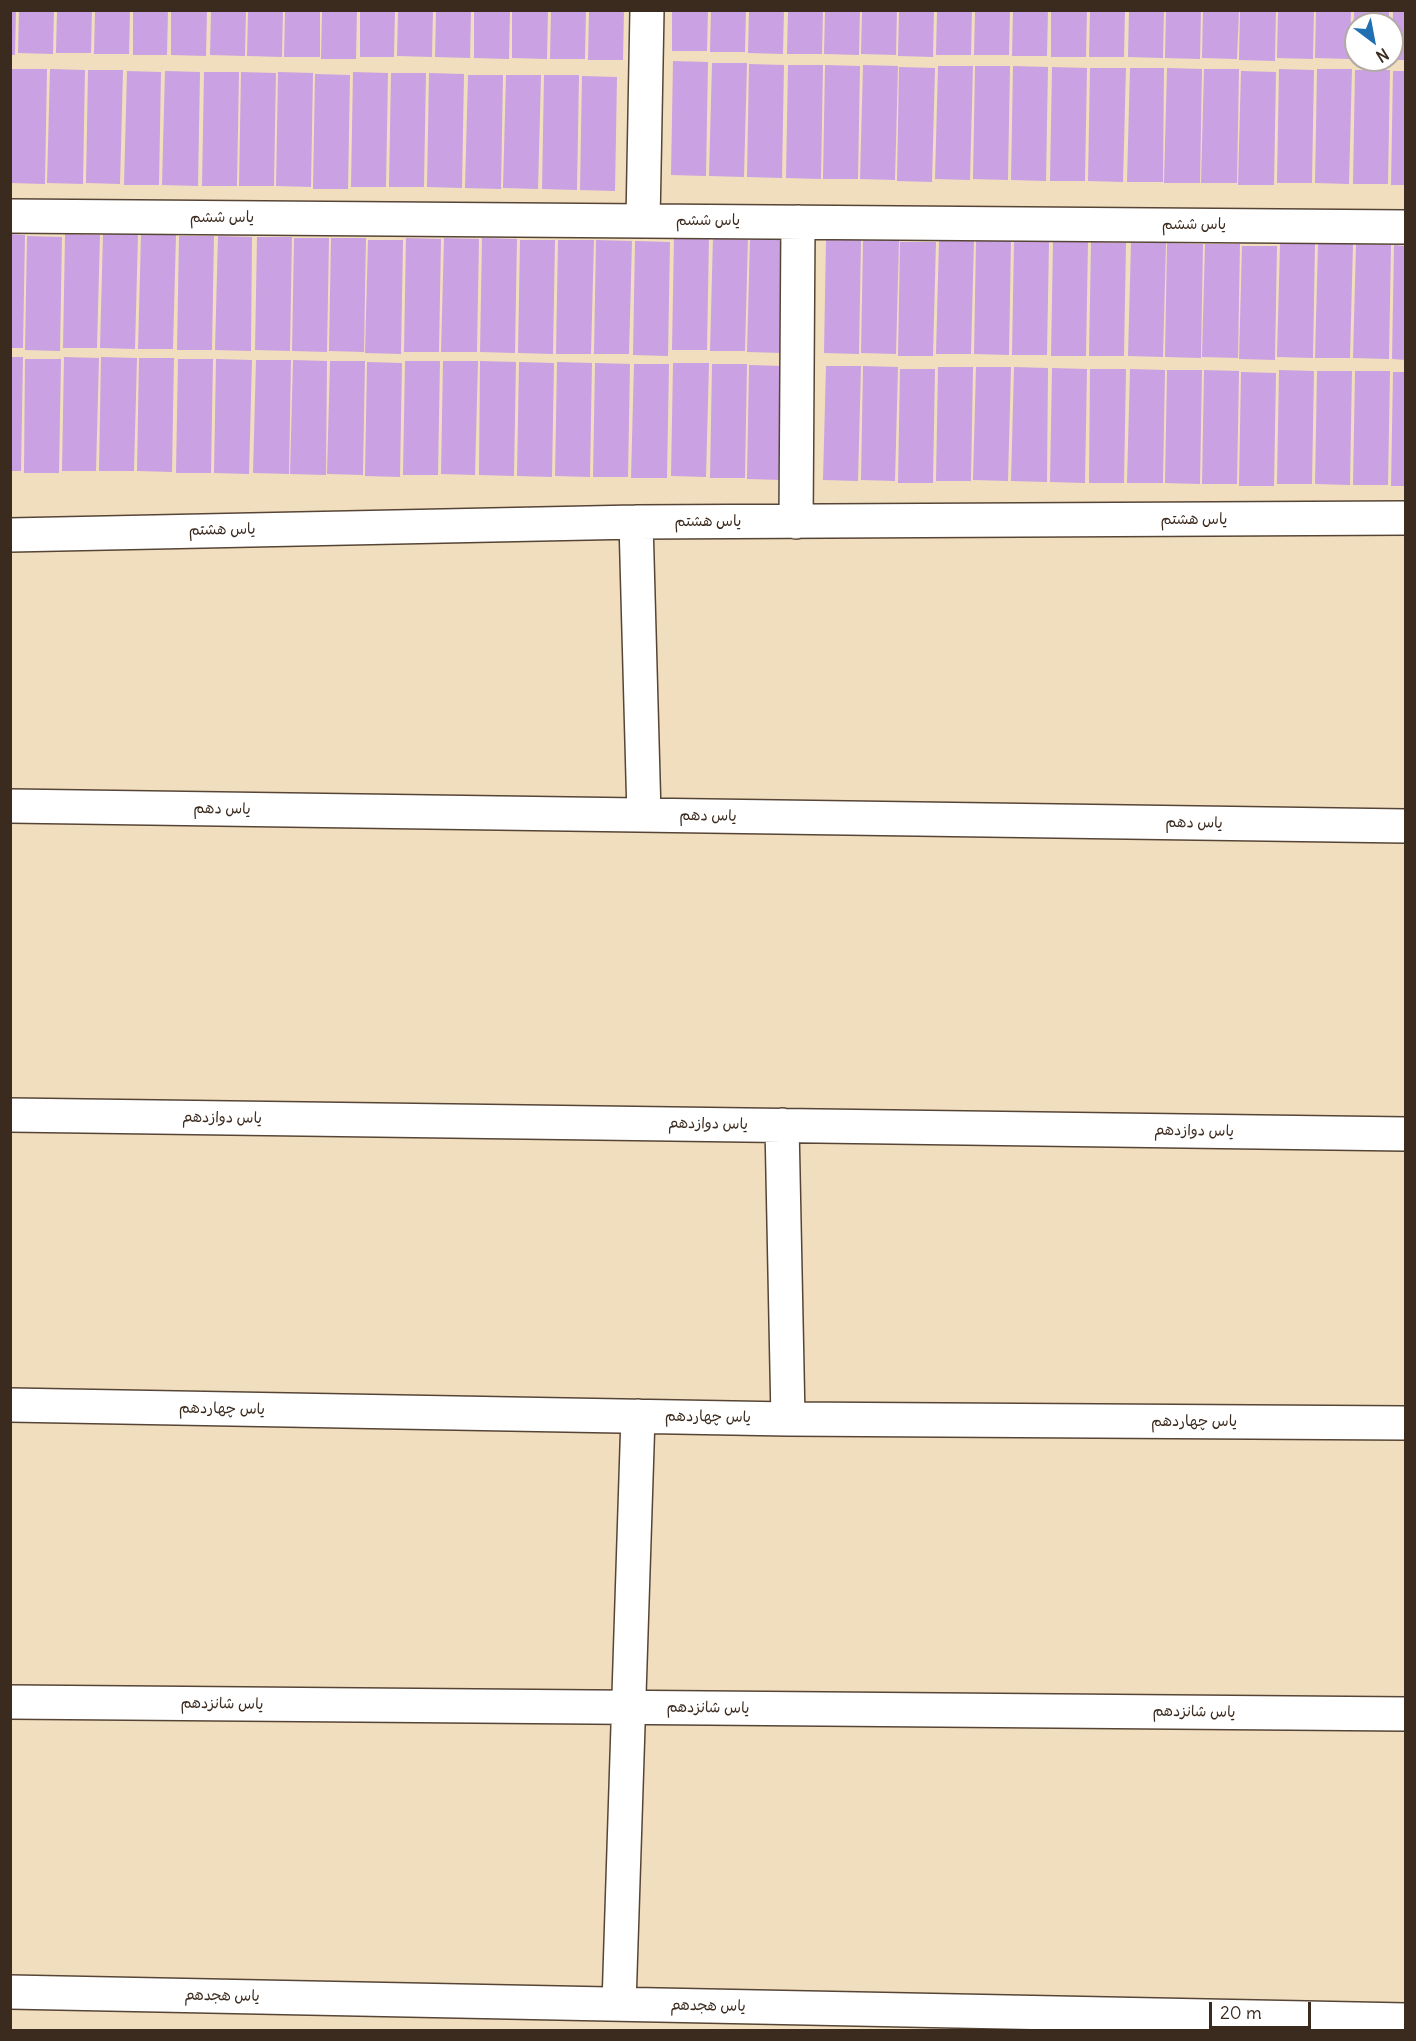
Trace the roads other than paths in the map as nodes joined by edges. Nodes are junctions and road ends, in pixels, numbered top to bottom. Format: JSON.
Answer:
{"nodes":[{"id":1,"x":647,"y":10,"type":"edge"},
{"id":2,"x":10,"y":216,"type":"edge"},
{"id":3,"x":643,"y":221,"type":"junction"},
{"id":4,"x":798,"y":222,"type":"junction"},
{"id":5,"x":1406,"y":227,"type":"edge"},
{"id":6,"x":1406,"y":518,"type":"edge"},
{"id":7,"x":636,"y":522,"type":"junction"},
{"id":8,"x":796,"y":522,"type":"junction"},
{"id":9,"x":10,"y":535,"type":"edge"},
{"id":10,"x":10,"y":806,"type":"edge"},
{"id":11,"x":644,"y":816,"type":"junction"},
{"id":12,"x":1406,"y":826,"type":"edge"},
{"id":13,"x":10,"y":1115,"type":"edge"},
{"id":14,"x":782,"y":1125,"type":"junction"},
{"id":15,"x":1406,"y":1134,"type":"edge"},
{"id":16,"x":10,"y":1405,"type":"edge"},
{"id":17,"x":638,"y":1416,"type":"junction"},
{"id":18,"x":788,"y":1419,"type":"junction"},
{"id":19,"x":1406,"y":1423,"type":"edge"},
{"id":20,"x":10,"y":1702,"type":"edge"},
{"id":21,"x":629,"y":1707,"type":"junction"},
{"id":22,"x":1406,"y":1714,"type":"edge"},
{"id":23,"x":10,"y":1992,"type":"edge"},
{"id":24,"x":619,"y":2004,"type":"junction"},
{"id":25,"x":760,"y":2019,"type":"edge"},
{"id":26,"x":1406,"y":2020,"type":"edge"}],
"edges":[{"from":1,"to":3,"type":"street"},
{"from":2,"to":3,"type":"street","name":"یاس ششم"},
{"from":3,"to":4,"type":"street","name":"یاس ششم"},
{"from":4,"to":5,"type":"street","name":"یاس ششم"},
{"from":4,"to":8,"type":"street"},
{"from":6,"to":8,"type":"street","name":"یاس هشتم"},
{"from":7,"to":8,"type":"street","name":"یاس هشتم"},
{"from":7,"to":9,"type":"street","name":"یاس هشتم"},
{"from":7,"to":11,"type":"street"},
{"from":10,"to":11,"type":"street","name":"یاس دهم"},
{"from":11,"to":12,"type":"street","name":"یاس دهم"},
{"from":13,"to":14,"type":"street","name":"یاس دوازدهم"},
{"from":14,"to":15,"type":"street","name":"یاس دوازدهم"},
{"from":14,"to":18,"type":"street"},
{"from":16,"to":17,"type":"street","name":"یاس چهاردهم"},
{"from":17,"to":18,"type":"street","name":"یاس چهاردهم"},
{"from":17,"to":21,"type":"street"},
{"from":18,"to":19,"type":"street","name":"یاس چهاردهم"},
{"from":20,"to":21,"type":"street","name":"یاس شانزدهم"},
{"from":21,"to":22,"type":"street","name":"یاس شانزدهم"},
{"from":21,"to":24,"type":"street"},
{"from":23,"to":24,"type":"street","name":"یاس هجدهم"},
{"from":24,"to":25,"type":"street","name":"یاس هجدهم"},
{"from":25,"to":26,"type":"street","name":"یاس هجدهم"}]}
